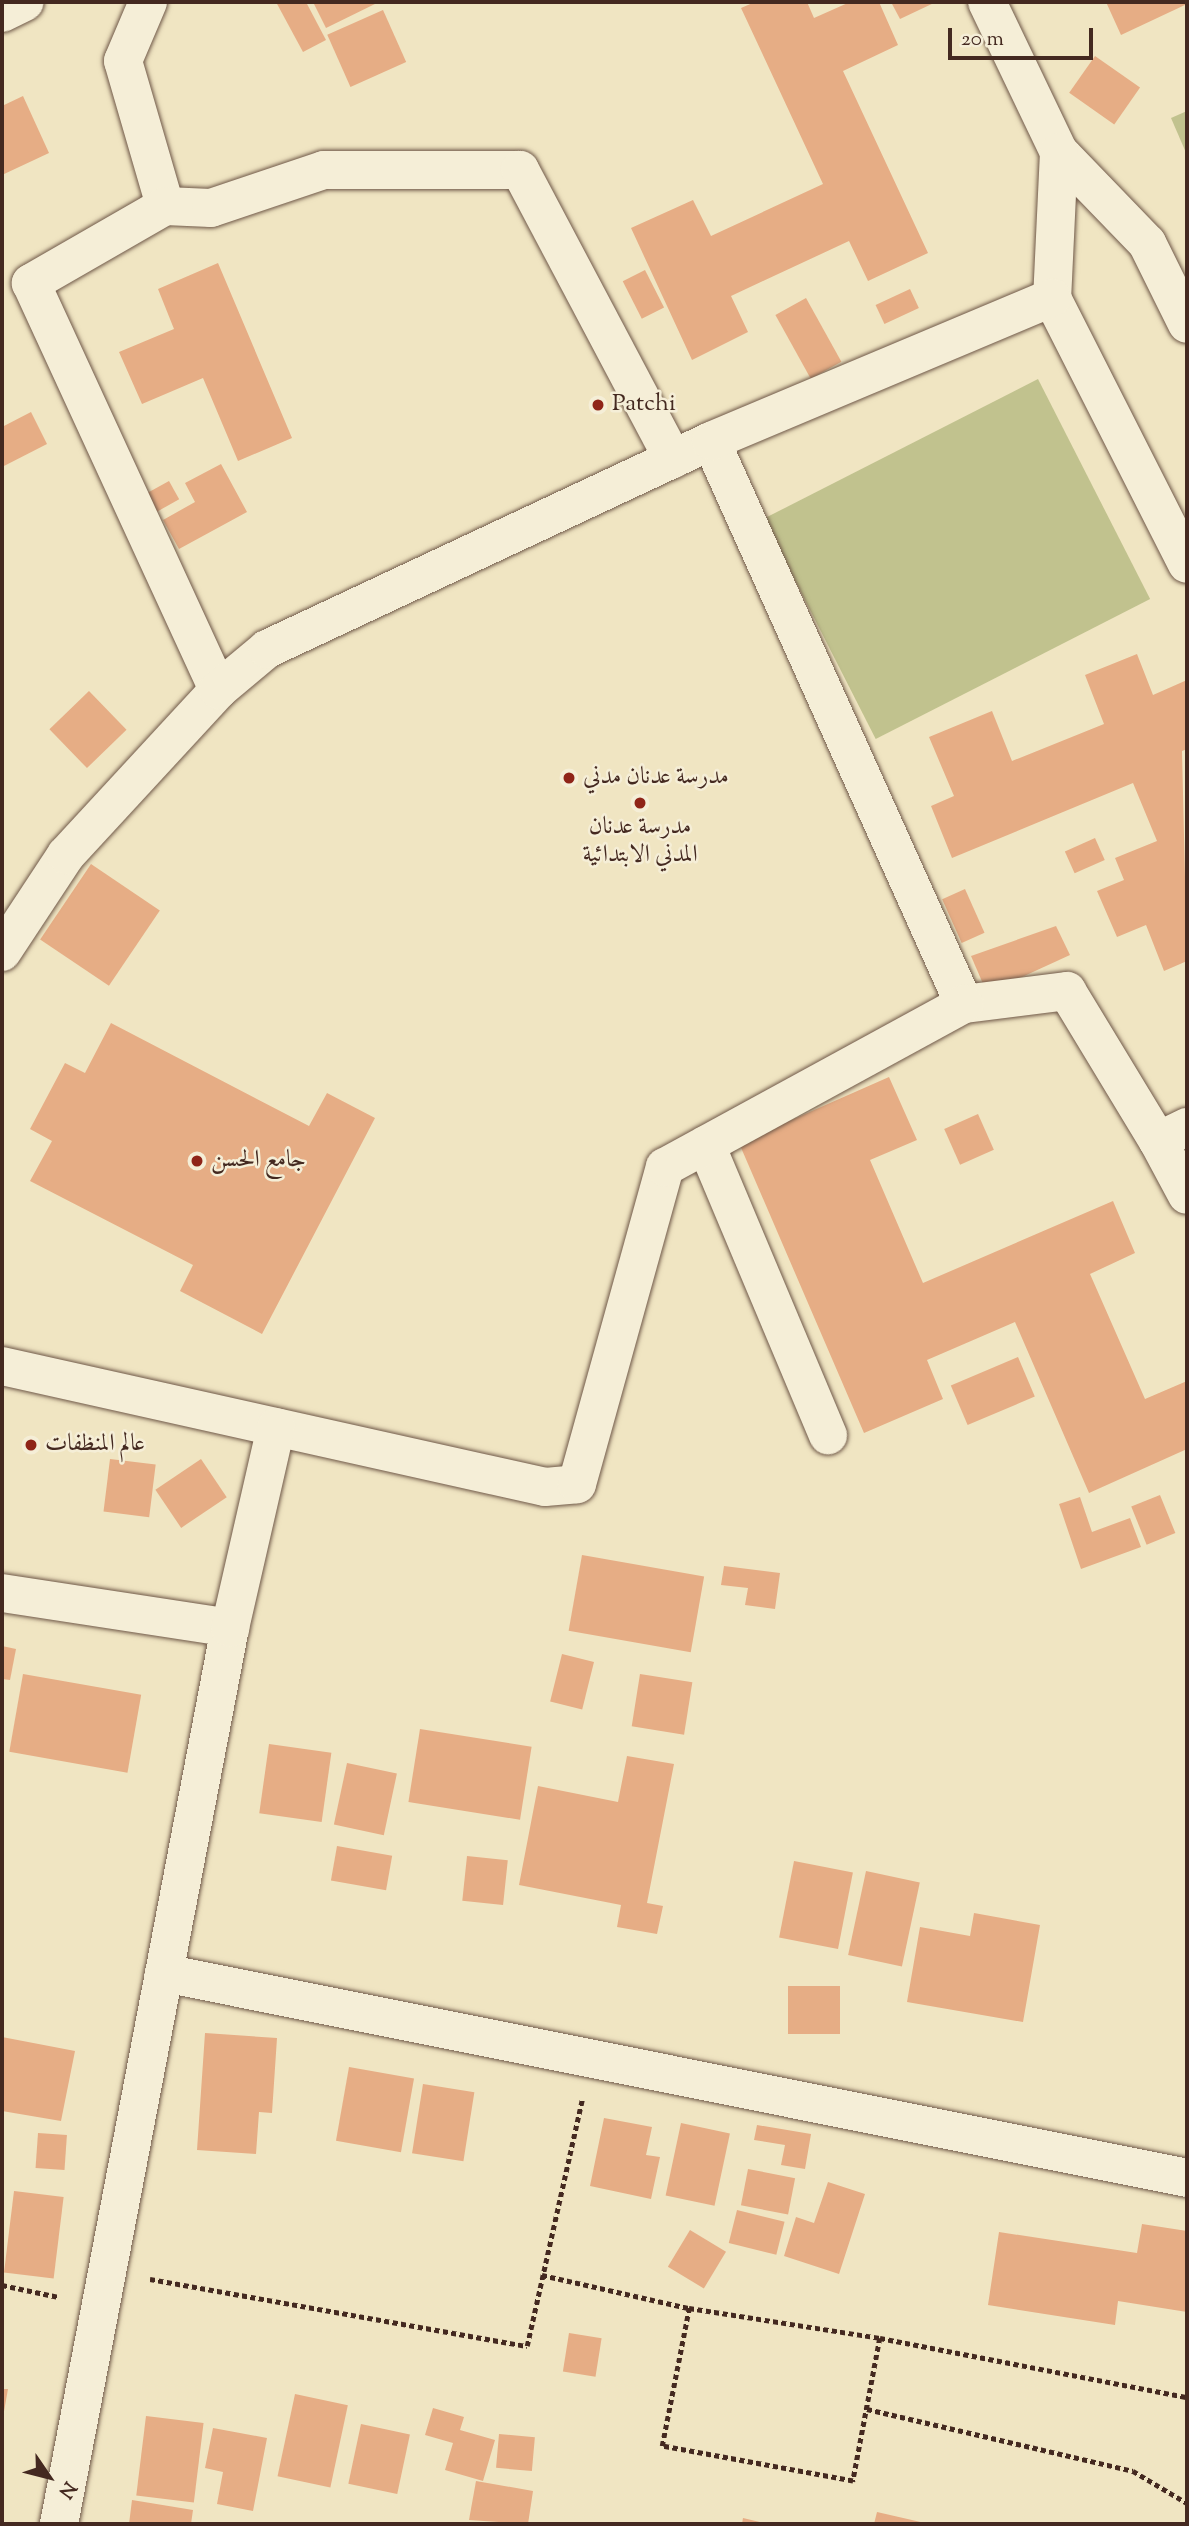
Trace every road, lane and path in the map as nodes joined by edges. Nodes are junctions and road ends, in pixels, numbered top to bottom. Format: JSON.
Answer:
{"nodes":[{"id":1,"x":25,"y":2,"type":"edge"},
{"id":2,"x":148,"y":2,"type":"edge"},
{"id":3,"x":987,"y":2,"type":"edge"},
{"id":4,"x":2,"y":13,"type":"edge"},
{"id":5,"x":1059,"y":152,"type":"junction"},
{"id":6,"x":165,"y":206,"type":"junction"},
{"id":7,"x":1052,"y":298,"type":"junction"},
{"id":8,"x":1187,"y":324,"type":"edge"},
{"id":9,"x":711,"y":441,"type":"junction"},
{"id":10,"x":673,"y":459,"type":"junction"},
{"id":11,"x":1187,"y":564,"type":"edge"},
{"id":12,"x":218,"y":690,"type":"junction"},
{"id":13,"x":2,"y":952,"type":"edge"},
{"id":14,"x":964,"y":1004,"type":"junction"},
{"id":15,"x":1173,"y":1134,"type":"edge"},
{"id":16,"x":706,"y":1145,"type":"junction"},
{"id":17,"x":1187,"y":1195,"type":"edge"},
{"id":18,"x":2,"y":1366,"type":"edge"},
{"id":19,"x":276,"y":1427,"type":"junction"},
{"id":20,"x":828,"y":1435,"type":"dead end"},
{"id":21,"x":2,"y":1593,"type":"edge"},
{"id":22,"x":230,"y":1628,"type":"junction"},
{"id":23,"x":164,"y":1973,"type":"junction"},
{"id":24,"x":592,"y":2059,"type":"junction"},
{"id":25,"x":1187,"y":2178,"type":"edge"},
{"id":26,"x":542,"y":2275,"type":"junction"},
{"id":27,"x":2,"y":2285,"type":"edge"},
{"id":28,"x":104,"y":2289,"type":"junction"},
{"id":29,"x":689,"y":2308,"type":"junction"},
{"id":30,"x":880,"y":2338,"type":"junction"},
{"id":31,"x":1187,"y":2397,"type":"edge"},
{"id":32,"x":867,"y":2409,"type":"junction"},
{"id":33,"x":1187,"y":2503,"type":"edge"},
{"id":34,"x":59,"y":2524,"type":"edge"}],
"edges":[{"from":1,"to":4,"type":"street"},
{"from":2,"to":6,"type":"street"},
{"from":3,"to":5,"type":"street"},
{"from":5,"to":7,"type":"street"},
{"from":5,"to":8,"type":"street"},
{"from":6,"to":10,"type":"street"},
{"from":6,"to":12,"type":"street"},
{"from":7,"to":9,"type":"street"},
{"from":7,"to":11,"type":"street"},
{"from":9,"to":10,"type":"street"},
{"from":9,"to":14,"type":"street"},
{"from":10,"to":12,"type":"street"},
{"from":12,"to":13,"type":"street"},
{"from":14,"to":15,"type":"street"},
{"from":14,"to":16,"type":"street"},
{"from":15,"to":17,"type":"street"},
{"from":16,"to":19,"type":"street"},
{"from":16,"to":20,"type":"street"},
{"from":18,"to":19,"type":"street"},
{"from":19,"to":22,"type":"street"},
{"from":21,"to":22,"type":"street"},
{"from":22,"to":23,"type":"street"},
{"from":23,"to":24,"type":"street"},
{"from":23,"to":28,"type":"street"},
{"from":24,"to":25,"type":"street"},
{"from":24,"to":26,"type":"path"},
{"from":26,"to":28,"type":"path"},
{"from":26,"to":29,"type":"path"},
{"from":27,"to":28,"type":"path"},
{"from":28,"to":34,"type":"street"},
{"from":29,"to":30,"type":"path"},
{"from":29,"to":32,"type":"path"},
{"from":30,"to":31,"type":"path"},
{"from":30,"to":32,"type":"path"},
{"from":32,"to":33,"type":"path"}]}
